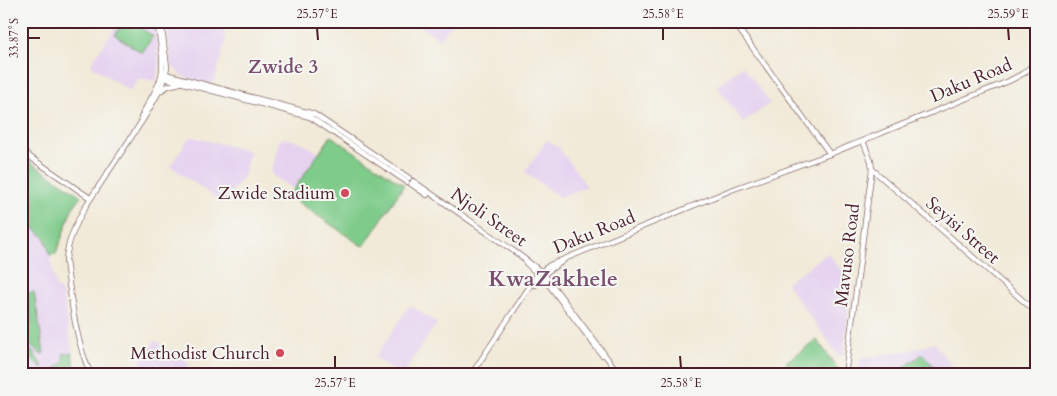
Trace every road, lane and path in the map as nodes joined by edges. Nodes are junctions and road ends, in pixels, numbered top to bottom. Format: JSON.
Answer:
{"nodes":[{"id":1,"x":157,"y":21,"type":"edge"},
{"id":2,"x":161,"y":21,"type":"edge"},
{"id":3,"x":733,"y":21,"type":"edge"},
{"id":4,"x":1036,"y":62,"type":"edge"},
{"id":5,"x":166,"y":65,"type":"junction"},
{"id":6,"x":163,"y":76,"type":"junction"},
{"id":7,"x":177,"y":78,"type":"junction"},
{"id":8,"x":182,"y":83,"type":"junction"},
{"id":9,"x":160,"y":92,"type":"junction"},
{"id":10,"x":138,"y":124,"type":"junction"},
{"id":11,"x":863,"y":141,"type":"junction"},
{"id":12,"x":21,"y":149,"type":"edge"},
{"id":13,"x":830,"y":154,"type":"junction"},
{"id":14,"x":871,"y":160,"type":"junction"},
{"id":15,"x":872,"y":169,"type":"junction"},
{"id":16,"x":881,"y":176,"type":"junction"},
{"id":17,"x":870,"y":178,"type":"junction"},
{"id":18,"x":410,"y":181,"type":"junction"},
{"id":19,"x":90,"y":198,"type":"junction"},
{"id":20,"x":541,"y":274,"type":"junction"},
{"id":21,"x":1036,"y":312,"type":"edge"},
{"id":22,"x":91,"y":375,"type":"edge"},
{"id":23,"x":473,"y":375,"type":"edge"},
{"id":24,"x":618,"y":375,"type":"edge"},
{"id":25,"x":845,"y":375,"type":"edge"}],
"edges":[{"from":1,"to":6,"type":"main road"},
{"from":2,"to":5,"type":"main road"},
{"from":3,"to":13,"type":"main road"},
{"from":4,"to":11,"type":"main road","name":"Daku Road"},
{"from":5,"to":6,"type":"main road"},
{"from":5,"to":7,"type":"main road"},
{"from":6,"to":7,"type":"main road","name":"Njoli Street"},
{"from":6,"to":8,"type":"main road","name":"Njoli Street"},
{"from":6,"to":9,"type":"main road"},
{"from":6,"to":10,"type":"main road"},
{"from":7,"to":18,"type":"main road","name":"Njoli Street"},
{"from":8,"to":9,"type":"main road"},
{"from":8,"to":18,"type":"main road","name":"Njoli Street"},
{"from":9,"to":10,"type":"main road"},
{"from":10,"to":19,"type":"main road"},
{"from":11,"to":13,"type":"main road","name":"Daku Road"},
{"from":11,"to":14,"type":"main road","name":"Mavuso Road"},
{"from":12,"to":19,"type":"main road"},
{"from":13,"to":20,"type":"main road","name":"Daku Road"},
{"from":14,"to":15,"type":"main road","name":"Mavuso Road"},
{"from":14,"to":16,"type":"main road"},
{"from":15,"to":16,"type":"main road","name":"Seyisi Street"},
{"from":15,"to":17,"type":"main road","name":"Mavuso Road"},
{"from":16,"to":17,"type":"main road"},
{"from":16,"to":21,"type":"main road","name":"Seyisi Street"},
{"from":17,"to":25,"type":"main road","name":"Mavuso Road"},
{"from":18,"to":20,"type":"main road","name":"Njoli Street"},
{"from":19,"to":22,"type":"main road"},
{"from":20,"to":23,"type":"main road","name":"Daku Road"},
{"from":20,"to":24,"type":"main road","name":"Njoli Street"}]}
